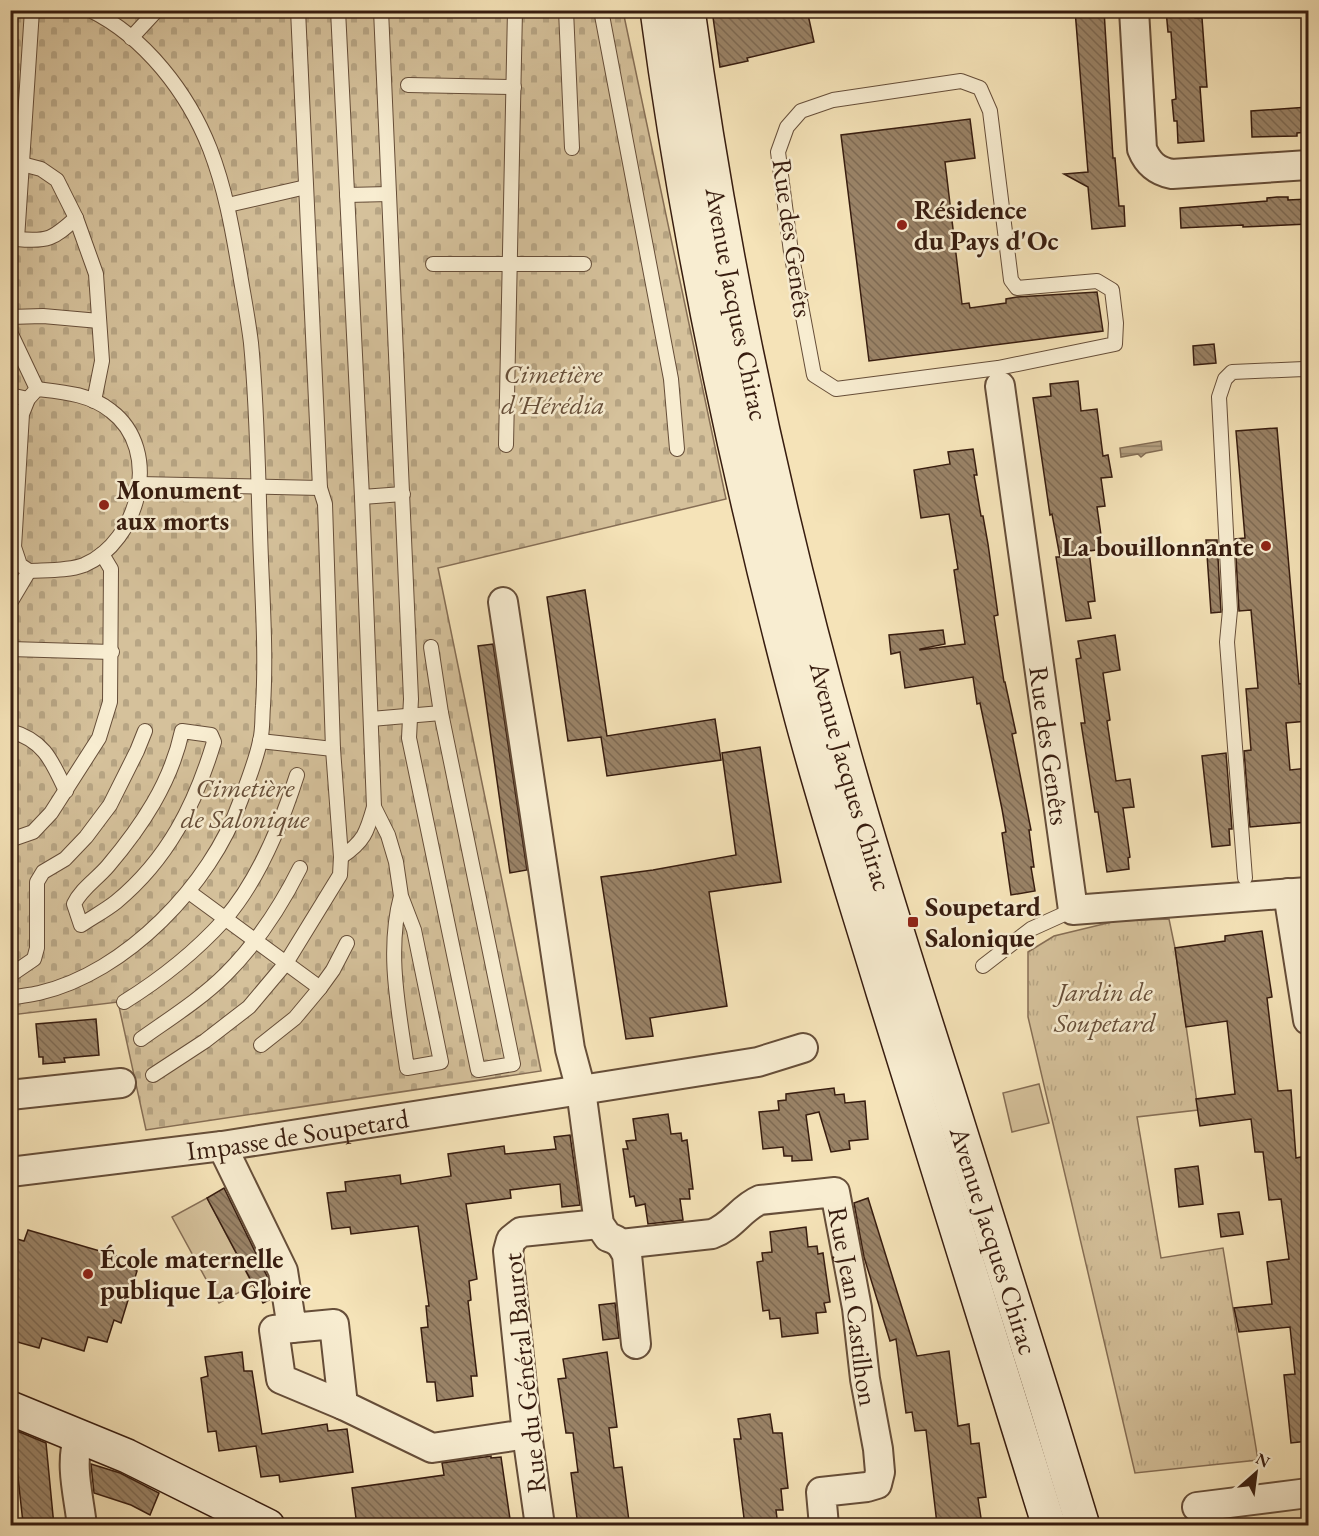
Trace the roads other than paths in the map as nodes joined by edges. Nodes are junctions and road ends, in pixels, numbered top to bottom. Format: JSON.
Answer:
{"nodes":[{"id":1,"x":32,"y":10,"type":"edge"},
{"id":2,"x":90,"y":10,"type":"edge"},
{"id":3,"x":157,"y":10,"type":"edge"},
{"id":4,"x":298,"y":10,"type":"edge"},
{"id":5,"x":338,"y":10,"type":"edge"},
{"id":6,"x":381,"y":10,"type":"edge"},
{"id":7,"x":515,"y":10,"type":"edge"},
{"id":8,"x":566,"y":10,"type":"edge"},
{"id":9,"x":601,"y":10,"type":"edge"},
{"id":10,"x":657,"y":10,"type":"edge"},
{"id":11,"x":688,"y":10,"type":"edge"},
{"id":12,"x":1134,"y":10,"type":"edge"},
{"id":13,"x":131,"y":38,"type":"junction"},
{"id":14,"x":408,"y":86,"type":"dead end"},
{"id":15,"x":514,"y":87,"type":"junction"},
{"id":16,"x":572,"y":148,"type":"dead end"},
{"id":17,"x":22,"y":164,"type":"junction"},
{"id":18,"x":1308,"y":165,"type":"edge"},
{"id":19,"x":306,"y":187,"type":"junction"},
{"id":20,"x":389,"y":194,"type":"junction"},
{"id":21,"x":347,"y":195,"type":"junction"},
{"id":22,"x":228,"y":205,"type":"junction"},
{"id":23,"x":76,"y":218,"type":"junction"},
{"id":24,"x":14,"y":239,"type":"edge"},
{"id":25,"x":433,"y":264,"type":"dead end"},
{"id":26,"x":510,"y":264,"type":"junction"},
{"id":27,"x":584,"y":264,"type":"dead end"},
{"id":28,"x":10,"y":317,"type":"edge"},
{"id":29,"x":99,"y":321,"type":"junction"},
{"id":30,"x":10,"y":332,"type":"edge"},
{"id":31,"x":1308,"y":372,"type":"edge"},
{"id":32,"x":999,"y":377,"type":"junction"},
{"id":33,"x":32,"y":394,"type":"junction"},
{"id":34,"x":10,"y":395,"type":"edge"},
{"id":35,"x":94,"y":401,"type":"junction"},
{"id":36,"x":506,"y":445,"type":"dead end"},
{"id":37,"x":677,"y":449,"type":"dead end"},
{"id":38,"x":14,"y":481,"type":"edge"},
{"id":39,"x":139,"y":484,"type":"junction"},
{"id":40,"x":258,"y":486,"type":"junction"},
{"id":41,"x":320,"y":488,"type":"junction"},
{"id":42,"x":403,"y":494,"type":"junction"},
{"id":43,"x":362,"y":497,"type":"junction"},
{"id":44,"x":102,"y":554,"type":"junction"},
{"id":45,"x":29,"y":571,"type":"junction"},
{"id":46,"x":503,"y":602,"type":"dead end"},
{"id":47,"x":10,"y":603,"type":"edge"},
{"id":48,"x":431,"y":647,"type":"dead end"},
{"id":49,"x":10,"y":649,"type":"edge"},
{"id":50,"x":112,"y":652,"type":"junction"},
{"id":51,"x":441,"y":713,"type":"junction"},
{"id":52,"x":410,"y":716,"type":"junction"},
{"id":53,"x":371,"y":719,"type":"junction"},
{"id":54,"x":10,"y":731,"type":"edge"},
{"id":55,"x":145,"y":731,"type":"dead end"},
{"id":56,"x":260,"y":741,"type":"junction"},
{"id":57,"x":333,"y":749,"type":"junction"},
{"id":58,"x":297,"y":776,"type":"dead end"},
{"id":59,"x":66,"y":791,"type":"junction"},
{"id":60,"x":374,"y":807,"type":"junction"},
{"id":61,"x":10,"y":840,"type":"edge"},
{"id":62,"x":341,"y":857,"type":"junction"},
{"id":63,"x":300,"y":868,"type":"dead end"},
{"id":64,"x":1245,"y":878,"type":"dead end"},
{"id":65,"x":189,"y":892,"type":"junction"},
{"id":66,"x":1298,"y":892,"type":"edge"},
{"id":67,"x":401,"y":896,"type":"junction"},
{"id":68,"x":1073,"y":910,"type":"junction"},
{"id":69,"x":225,"y":919,"type":"junction"},
{"id":70,"x":81,"y":925,"type":"joint"},
{"id":71,"x":255,"y":940,"type":"junction"},
{"id":72,"x":347,"y":943,"type":"dead end"},
{"id":73,"x":286,"y":963,"type":"junction"},
{"id":74,"x":983,"y":966,"type":"dead end"},
{"id":75,"x":10,"y":972,"type":"edge"},
{"id":76,"x":320,"y":988,"type":"junction"},
{"id":77,"x":10,"y":998,"type":"edge"},
{"id":78,"x":124,"y":1002,"type":"dead end"},
{"id":79,"x":1308,"y":1020,"type":"edge"},
{"id":80,"x":141,"y":1039,"type":"dead end"},
{"id":81,"x":261,"y":1045,"type":"dead end"},
{"id":82,"x":803,"y":1048,"type":"dead end"},
{"id":83,"x":153,"y":1075,"type":"dead end"},
{"id":84,"x":121,"y":1083,"type":"dead end"},
{"id":85,"x":581,"y":1090,"type":"junction"},
{"id":86,"x":10,"y":1095,"type":"edge"},
{"id":87,"x":222,"y":1146,"type":"junction"},
{"id":88,"x":10,"y":1172,"type":"edge"},
{"id":89,"x":599,"y":1224,"type":"junction"},
{"id":90,"x":621,"y":1244,"type":"junction"},
{"id":91,"x":292,"y":1328,"type":"junction"},
{"id":92,"x":636,"y":1344,"type":"dead end"},
{"id":93,"x":343,"y":1405,"type":"junction"},
{"id":94,"x":10,"y":1408,"type":"edge"},
{"id":95,"x":527,"y":1434,"type":"junction"},
{"id":96,"x":79,"y":1436,"type":"junction"},
{"id":97,"x":1308,"y":1493,"type":"edge"},
{"id":98,"x":1197,"y":1507,"type":"dead end"},
{"id":99,"x":82,"y":1526,"type":"edge"},
{"id":100,"x":268,"y":1526,"type":"edge"},
{"id":101,"x":540,"y":1526,"type":"edge"},
{"id":102,"x":824,"y":1526,"type":"edge"},
{"id":103,"x":1049,"y":1526,"type":"edge"},
{"id":104,"x":1083,"y":1526,"type":"edge"}],
"edges":[{"from":1,"to":17,"type":"lane"},
{"from":2,"to":13,"type":"lane"},
{"from":3,"to":13,"type":"lane"},
{"from":4,"to":19,"type":"lane"},
{"from":5,"to":21,"type":"lane"},
{"from":6,"to":20,"type":"lane"},
{"from":7,"to":15,"type":"lane"},
{"from":8,"to":16,"type":"lane"},
{"from":9,"to":37,"type":"lane"},
{"from":10,"to":103,"type":"main road","name":"Avenue Jacques Chirac"},
{"from":11,"to":104,"type":"main road","name":"Avenue Jacques Chirac"},
{"from":12,"to":18,"type":"street"},
{"from":13,"to":22,"type":"lane"},
{"from":14,"to":15,"type":"lane"},
{"from":15,"to":26,"type":"lane"},
{"from":17,"to":23,"type":"lane"},
{"from":17,"to":24,"type":"lane"},
{"from":19,"to":22,"type":"lane"},
{"from":19,"to":41,"type":"lane"},
{"from":20,"to":21,"type":"lane"},
{"from":20,"to":42,"type":"lane"},
{"from":21,"to":43,"type":"lane"},
{"from":22,"to":40,"type":"lane"},
{"from":23,"to":24,"type":"lane"},
{"from":23,"to":29,"type":"lane"},
{"from":25,"to":26,"type":"lane"},
{"from":26,"to":27,"type":"lane"},
{"from":26,"to":36,"type":"lane"},
{"from":28,"to":29,"type":"lane"},
{"from":29,"to":35,"type":"lane"},
{"from":30,"to":33,"type":"lane"},
{"from":31,"to":64,"type":"lane"},
{"from":32,"to":32,"type":"lane","name":"Rue des Genêts"},
{"from":32,"to":68,"type":"street","name":"Rue des Genêts"},
{"from":33,"to":34,"type":"lane"},
{"from":33,"to":35,"type":"lane"},
{"from":33,"to":38,"type":"lane"},
{"from":35,"to":39,"type":"lane"},
{"from":38,"to":45,"type":"lane"},
{"from":39,"to":40,"type":"lane"},
{"from":39,"to":44,"type":"lane"},
{"from":40,"to":41,"type":"lane"},
{"from":40,"to":56,"type":"lane"},
{"from":41,"to":57,"type":"lane"},
{"from":42,"to":43,"type":"lane"},
{"from":42,"to":52,"type":"lane"},
{"from":43,"to":53,"type":"lane"},
{"from":44,"to":45,"type":"lane"},
{"from":44,"to":50,"type":"lane"},
{"from":45,"to":47,"type":"lane"},
{"from":46,"to":85,"type":"street"},
{"from":48,"to":51,"type":"lane"},
{"from":49,"to":50,"type":"lane"},
{"from":50,"to":59,"type":"lane"},
{"from":51,"to":52,"type":"lane"},
{"from":51,"to":52,"type":"lane"},
{"from":52,"to":53,"type":"lane"},
{"from":53,"to":60,"type":"lane"},
{"from":54,"to":59,"type":"lane"},
{"from":55,"to":75,"type":"lane"},
{"from":56,"to":57,"type":"lane"},
{"from":56,"to":65,"type":"lane"},
{"from":57,"to":62,"type":"lane"},
{"from":58,"to":69,"type":"lane"},
{"from":59,"to":61,"type":"lane"},
{"from":60,"to":62,"type":"lane"},
{"from":60,"to":67,"type":"lane"},
{"from":62,"to":73,"type":"lane"},
{"from":63,"to":71,"type":"lane"},
{"from":65,"to":69,"type":"lane"},
{"from":65,"to":77,"type":"lane"},
{"from":66,"to":68,"type":"street"},
{"from":66,"to":79,"type":"street"},
{"from":67,"to":67,"type":"lane"},
{"from":68,"to":74,"type":"lane"},
{"from":69,"to":71,"type":"lane"},
{"from":69,"to":78,"type":"lane"},
{"from":70,"to":70,"type":"lane"},
{"from":71,"to":73,"type":"lane"},
{"from":71,"to":80,"type":"lane"},
{"from":72,"to":76,"type":"lane"},
{"from":73,"to":76,"type":"lane"},
{"from":73,"to":83,"type":"lane"},
{"from":76,"to":81,"type":"lane"},
{"from":82,"to":85,"type":"street","name":"Impasse de Soupetard"},
{"from":84,"to":86,"type":"street"},
{"from":85,"to":87,"type":"street","name":"Impasse de Soupetard"},
{"from":85,"to":89,"type":"street"},
{"from":87,"to":88,"type":"street","name":"Impasse de Soupetard"},
{"from":87,"to":91,"type":"street"},
{"from":89,"to":90,"type":"street"},
{"from":89,"to":95,"type":"street","name":"Rue du Général Baurot"},
{"from":90,"to":92,"type":"street"},
{"from":90,"to":102,"type":"street","name":"Rue Jean Castilhon"},
{"from":91,"to":93,"type":"street"},
{"from":91,"to":93,"type":"street"},
{"from":93,"to":95,"type":"street"},
{"from":94,"to":96,"type":"main road"},
{"from":95,"to":101,"type":"street","name":"Rue du Général Baurot"},
{"from":96,"to":99,"type":"street"},
{"from":96,"to":100,"type":"main road"},
{"from":97,"to":98,"type":"street"}]}
